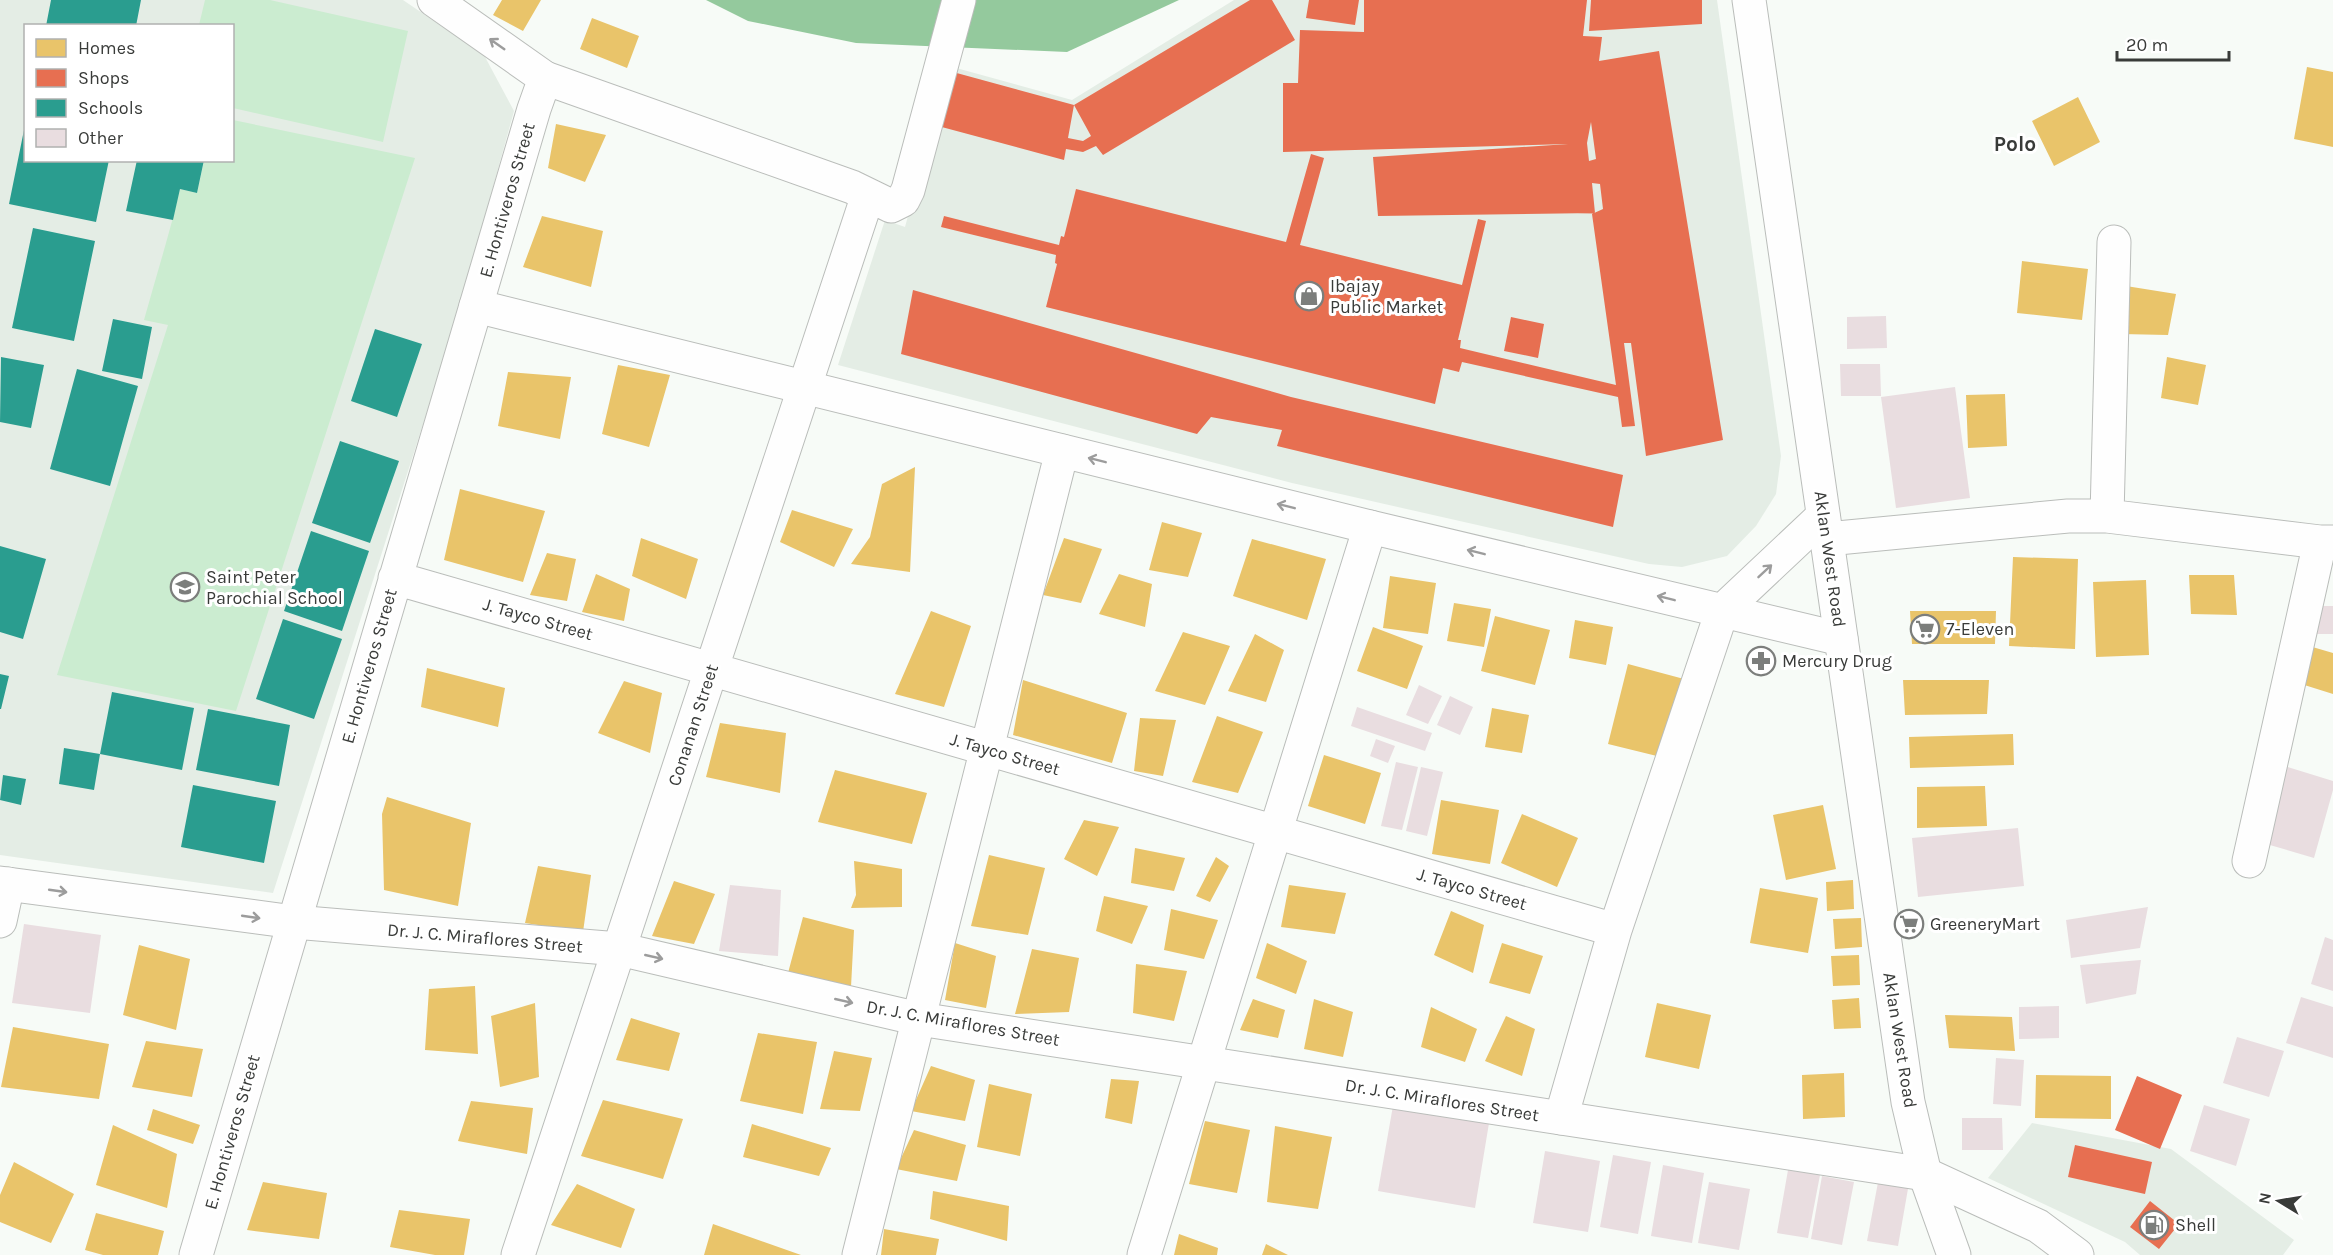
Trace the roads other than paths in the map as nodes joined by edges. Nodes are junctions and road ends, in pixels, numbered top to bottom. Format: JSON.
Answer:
{"nodes":[{"id":1,"x":434,"y":0,"type":"edge"},
{"id":2,"x":959,"y":0,"type":"edge"},
{"id":3,"x":1749,"y":0,"type":"edge"},
{"id":4,"x":545,"y":78,"type":"junction"},
{"id":5,"x":872,"y":198,"type":"junction"},
{"id":6,"x":2114,"y":242,"type":"dead end"},
{"id":7,"x":476,"y":306,"type":"junction"},
{"id":8,"x":804,"y":386,"type":"junction"},
{"id":9,"x":1062,"y":451,"type":"junction"},
{"id":10,"x":2107,"y":516,"type":"junction"},
{"id":11,"x":1370,"y":526,"type":"junction"},
{"id":12,"x":1825,"y":528,"type":"junction"},
{"id":13,"x":2327,"y":542,"type":"edge"},
{"id":14,"x":395,"y":578,"type":"junction"},
{"id":15,"x":1722,"y":611,"type":"junction"},
{"id":16,"x":1841,"y":639,"type":"junction"},
{"id":17,"x":711,"y":670,"type":"junction"},
{"id":18,"x":987,"y":748,"type":"junction"},
{"id":19,"x":1275,"y":832,"type":"junction"},
{"id":20,"x":2249,"y":861,"type":"dead end"},
{"id":21,"x":4,"y":884,"type":"edge"},
{"id":22,"x":0,"y":921,"type":"edge"},
{"id":23,"x":294,"y":922,"type":"junction"},
{"id":24,"x":1615,"y":930,"type":"junction"},
{"id":25,"x":619,"y":949,"type":"junction"},
{"id":26,"x":919,"y":1019,"type":"junction"},
{"id":27,"x":1203,"y":1063,"type":"junction"},
{"id":28,"x":1562,"y":1118,"type":"junction"},
{"id":29,"x":1925,"y":1174,"type":"junction"},
{"id":30,"x":196,"y":1255,"type":"edge"},
{"id":31,"x":518,"y":1255,"type":"edge"},
{"id":32,"x":859,"y":1255,"type":"edge"},
{"id":33,"x":1144,"y":1255,"type":"edge"},
{"id":34,"x":1954,"y":1255,"type":"edge"},
{"id":35,"x":2077,"y":1255,"type":"edge"}],
"edges":[{"from":4,"to":1,"type":"street","one_way":true},
{"from":2,"to":5,"type":"street"},
{"from":3,"to":12,"type":"street","name":"Aklan West Road"},
{"from":4,"to":5,"type":"street"},
{"from":4,"to":7,"type":"street","name":"E. Hontiveros Street"},
{"from":5,"to":8,"type":"street","name":"Conanan Street"},
{"from":6,"to":10,"type":"street"},
{"from":7,"to":8,"type":"street"},
{"from":7,"to":14,"type":"street","name":"E. Hontiveros Street"},
{"from":8,"to":9,"type":"street"},
{"from":8,"to":17,"type":"street","name":"Conanan Street"},
{"from":11,"to":9,"type":"street","one_way":true},
{"from":9,"to":18,"type":"street"},
{"from":10,"to":12,"type":"street"},
{"from":10,"to":13,"type":"street"},
{"from":15,"to":11,"type":"street","one_way":true},
{"from":11,"to":19,"type":"street"},
{"from":15,"to":12,"type":"street","one_way":true},
{"from":12,"to":16,"type":"street","name":"Aklan West Road"},
{"from":13,"to":20,"type":"street"},
{"from":14,"to":17,"type":"street","name":"J. Tayco Street"},
{"from":14,"to":23,"type":"street","name":"E. Hontiveros Street"},
{"from":15,"to":16,"type":"street"},
{"from":15,"to":24,"type":"street"},
{"from":16,"to":29,"type":"street","name":"Aklan West Road"},
{"from":17,"to":18,"type":"street","name":"J. Tayco Street"},
{"from":17,"to":25,"type":"street","name":"Conanan Street"},
{"from":18,"to":19,"type":"street","name":"J. Tayco Street"},
{"from":18,"to":26,"type":"street"},
{"from":19,"to":24,"type":"street","name":"J. Tayco Street"},
{"from":19,"to":27,"type":"street"},
{"from":21,"to":22,"type":"street"},
{"from":21,"to":23,"type":"street","name":"Dr. J. C. Miraflores Street","one_way":true},
{"from":23,"to":25,"type":"street","name":"Dr. J. C. Miraflores Street"},
{"from":23,"to":30,"type":"street","name":"E. Hontiveros Street"},
{"from":24,"to":28,"type":"street"},
{"from":25,"to":26,"type":"street","name":"Dr. J. C. Miraflores Street","one_way":true},
{"from":25,"to":31,"type":"street","name":"Conanan Street"},
{"from":26,"to":27,"type":"street","name":"Dr. J. C. Miraflores Street"},
{"from":26,"to":32,"type":"street"},
{"from":27,"to":28,"type":"street","name":"Dr. J. C. Miraflores Street"},
{"from":27,"to":33,"type":"street"},
{"from":28,"to":29,"type":"street","name":"Dr. J. C. Miraflores Street"},
{"from":29,"to":34,"type":"street","name":"Aklan West Road"},
{"from":29,"to":35,"type":"street","name":"Dr. J. C. Miraflores Street"}]}
